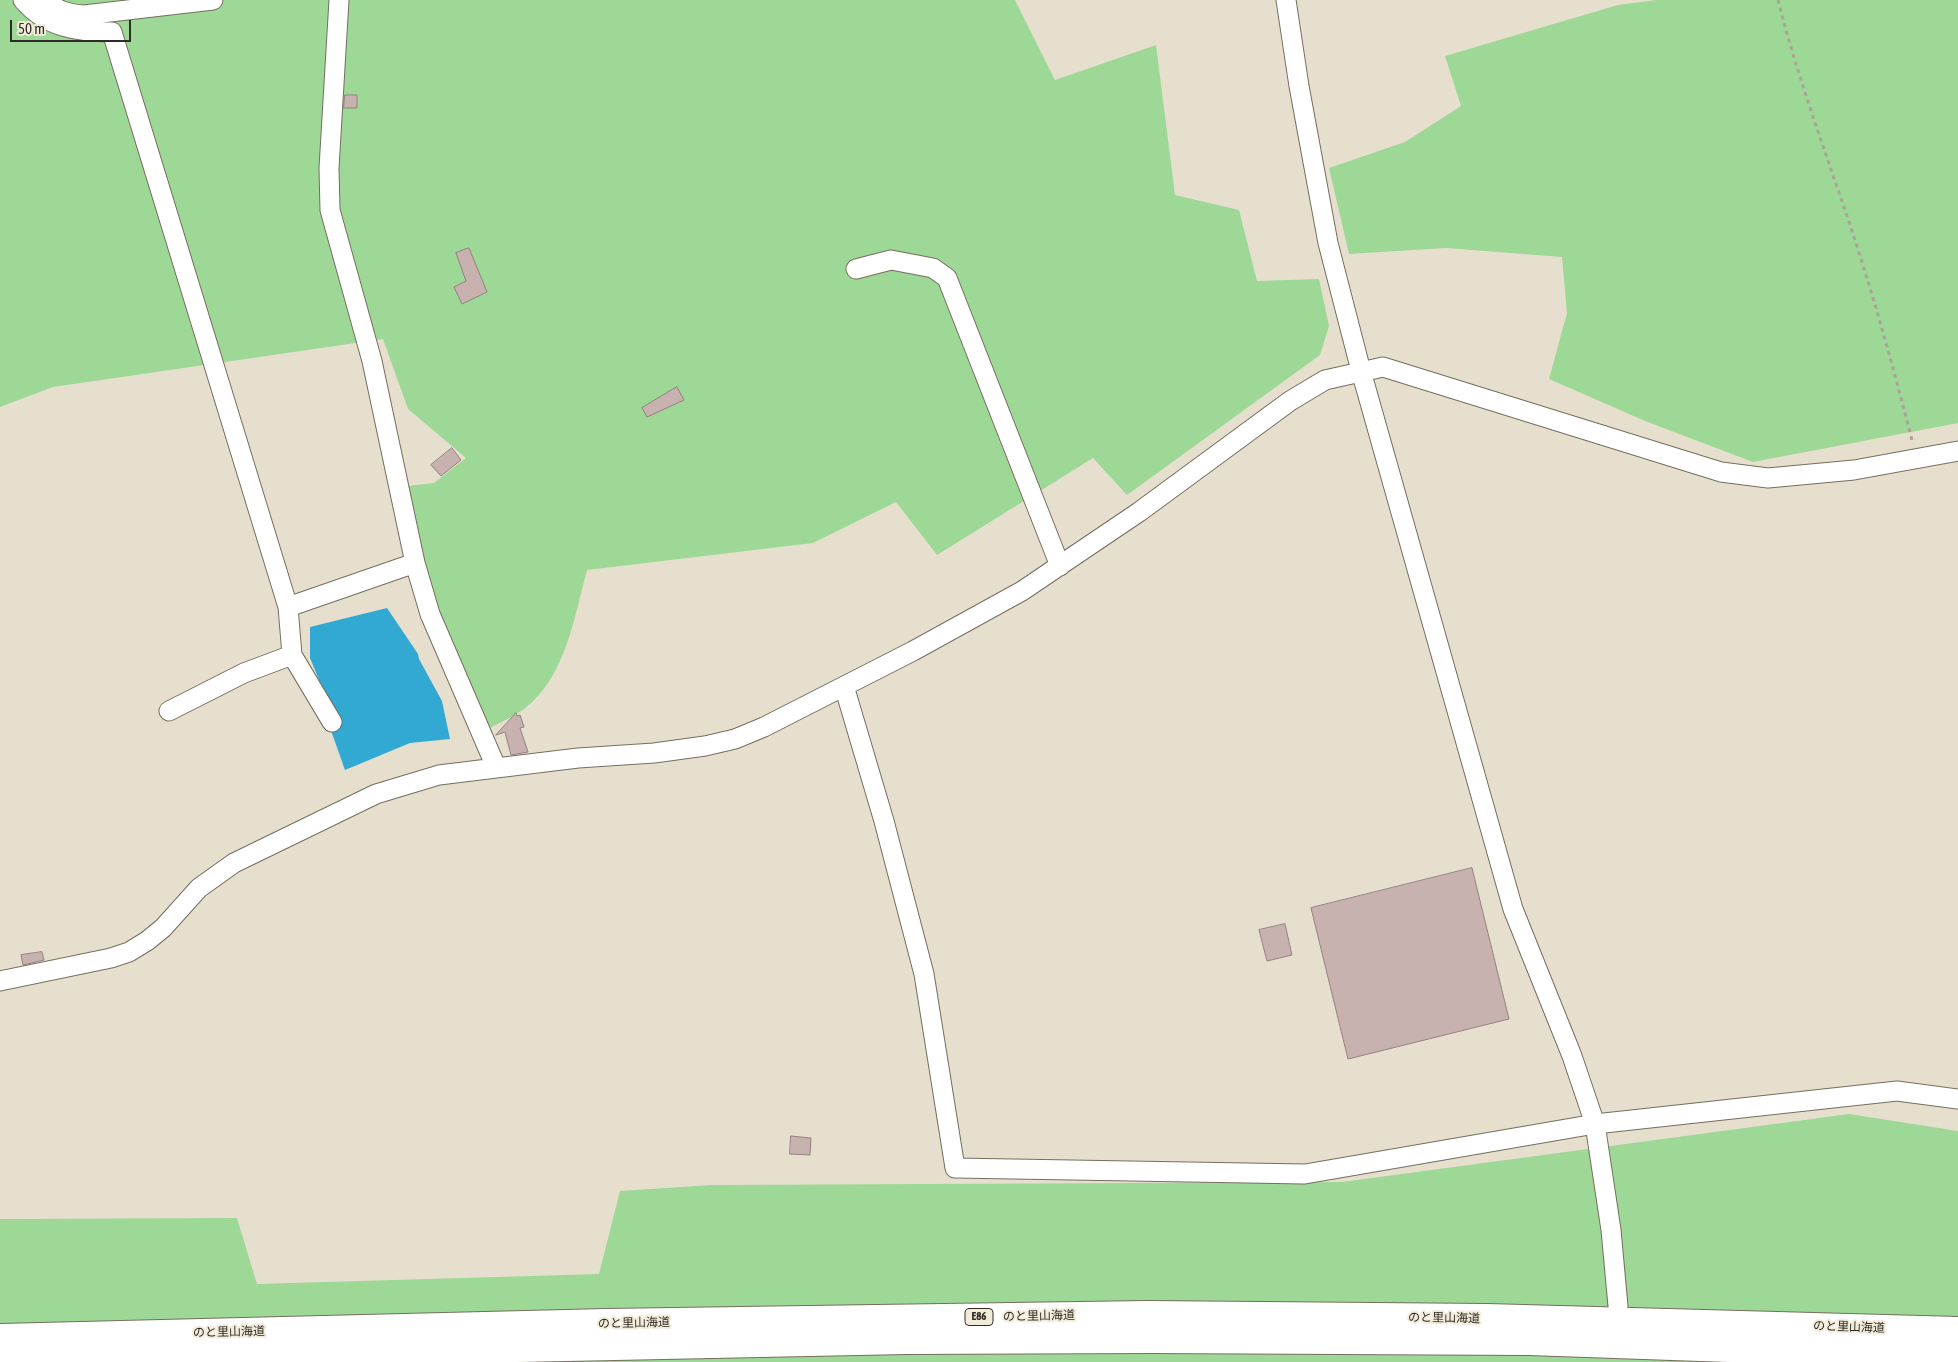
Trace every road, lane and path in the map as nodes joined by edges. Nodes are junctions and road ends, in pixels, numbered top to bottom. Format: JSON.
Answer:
{"nodes":[{"id":1,"x":23,"y":0,"type":"edge"},
{"id":2,"x":46,"y":0,"type":"edge"},
{"id":3,"x":213,"y":0,"type":"edge"},
{"id":4,"x":339,"y":0,"type":"edge"},
{"id":5,"x":1286,"y":0,"type":"edge"},
{"id":6,"x":1778,"y":0,"type":"edge"},
{"id":7,"x":100,"y":23,"type":"junction"},
{"id":8,"x":856,"y":269,"type":"dead end"},
{"id":9,"x":1362,"y":372,"type":"junction"},
{"id":10,"x":1958,"y":450,"type":"edge"},
{"id":11,"x":1917,"y":457,"type":"junction"},
{"id":12,"x":415,"y":563,"type":"junction"},
{"id":13,"x":1060,"y":566,"type":"junction"},
{"id":14,"x":288,"y":608,"type":"junction"},
{"id":15,"x":292,"y":655,"type":"junction"},
{"id":16,"x":844,"y":686,"type":"junction"},
{"id":17,"x":170,"y":711,"type":"dead end"},
{"id":18,"x":332,"y":722,"type":"dead end"},
{"id":19,"x":496,"y":767,"type":"junction"},
{"id":20,"x":0,"y":981,"type":"edge"},
{"id":21,"x":1958,"y":1099,"type":"edge"},
{"id":22,"x":1595,"y":1124,"type":"junction"},
{"id":23,"x":1618,"y":1306,"type":"dead end"},
{"id":24,"x":1958,"y":1331,"type":"edge"},
{"id":25,"x":0,"y":1338,"type":"edge"},
{"id":26,"x":1958,"y":1356,"type":"edge"},
{"id":27,"x":10,"y":1362,"type":"edge"}],
"edges":[{"from":1,"to":7,"type":"street"},
{"from":2,"to":7,"type":"street"},
{"from":3,"to":7,"type":"street"},
{"from":4,"to":12,"type":"street"},
{"from":5,"to":9,"type":"street"},
{"from":6,"to":11,"type":"path"},
{"from":7,"to":14,"type":"street"},
{"from":8,"to":13,"type":"street"},
{"from":9,"to":11,"type":"street"},
{"from":9,"to":13,"type":"street"},
{"from":9,"to":22,"type":"street"},
{"from":10,"to":11,"type":"street"},
{"from":12,"to":14,"type":"street"},
{"from":12,"to":19,"type":"street"},
{"from":13,"to":16,"type":"street"},
{"from":14,"to":15,"type":"street"},
{"from":15,"to":17,"type":"street"},
{"from":15,"to":18,"type":"street"},
{"from":16,"to":19,"type":"street"},
{"from":16,"to":22,"type":"street"},
{"from":19,"to":20,"type":"street"},
{"from":21,"to":22,"type":"street"},
{"from":22,"to":23,"type":"street"},
{"from":24,"to":25,"type":"highway","name":"のと里山海道","number":"E86"},
{"from":26,"to":27,"type":"highway","name":"のと里山海道","number":"E86"}]}
